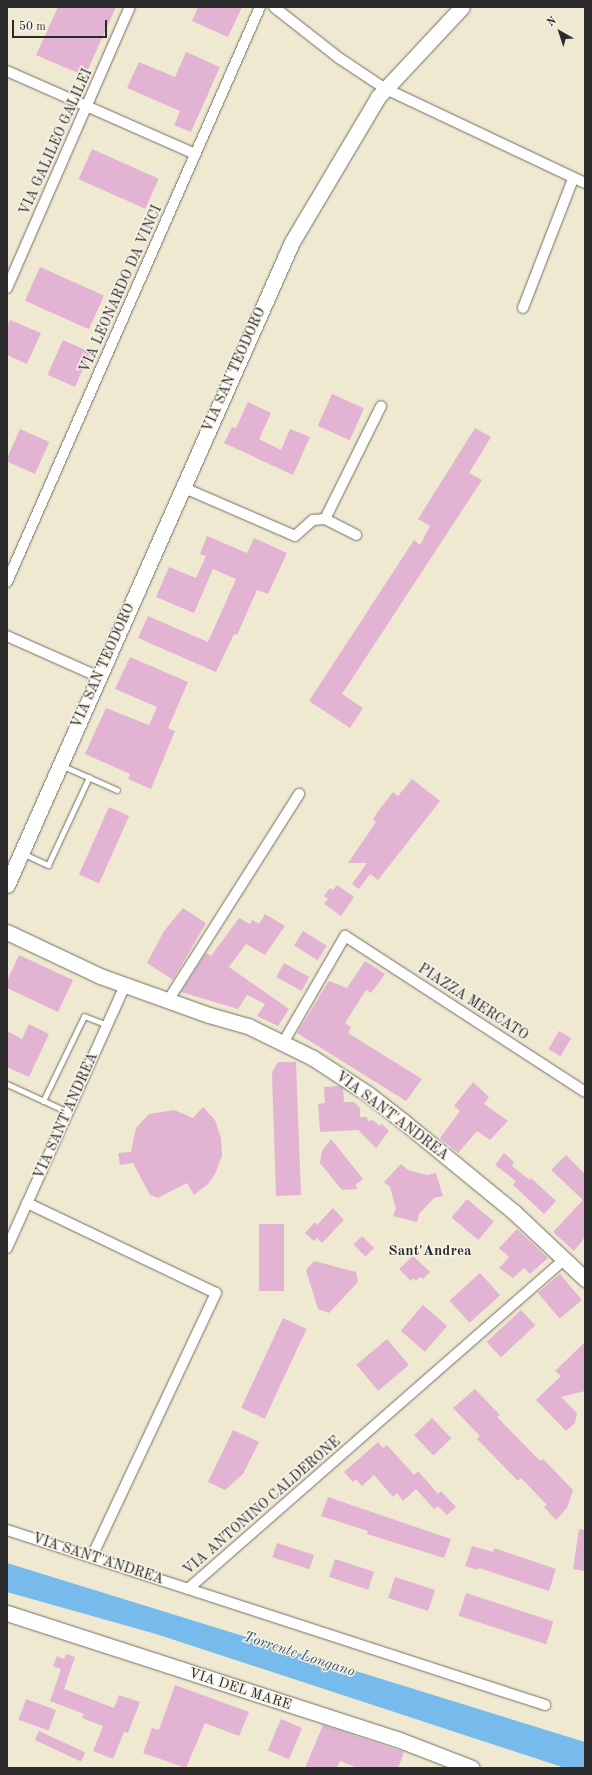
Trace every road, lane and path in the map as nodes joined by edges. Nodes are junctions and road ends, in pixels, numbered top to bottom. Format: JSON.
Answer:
{"nodes":[{"id":1,"x":130,"y":7,"type":"edge"},
{"id":2,"x":260,"y":7,"type":"edge"},
{"id":3,"x":274,"y":7,"type":"edge"},
{"id":4,"x":462,"y":7,"type":"edge"},
{"id":5,"x":7,"y":71,"type":"edge"},
{"id":6,"x":384,"y":88,"type":"junction"},
{"id":7,"x":87,"y":106,"type":"junction"},
{"id":8,"x":195,"y":154,"type":"junction"},
{"id":9,"x":574,"y":179,"type":"junction"},
{"id":10,"x":585,"y":183,"type":"edge"},
{"id":11,"x":7,"y":288,"type":"edge"},
{"id":12,"x":522,"y":308,"type":"dead end"},
{"id":13,"x":381,"y":406,"type":"dead end"},
{"id":14,"x":182,"y":487,"type":"junction"},
{"id":15,"x":325,"y":519,"type":"junction"},
{"id":16,"x":356,"y":535,"type":"dead end"},
{"id":17,"x":7,"y":582,"type":"edge"},
{"id":18,"x":7,"y":636,"type":"edge"},
{"id":19,"x":99,"y":677,"type":"junction"},
{"id":20,"x":60,"y":764,"type":"junction"},
{"id":21,"x":89,"y":778,"type":"junction"},
{"id":22,"x":117,"y":790,"type":"dead end"},
{"id":23,"x":299,"y":794,"type":"dead end"},
{"id":24,"x":21,"y":853,"type":"junction"},
{"id":25,"x":7,"y":885,"type":"edge"},
{"id":26,"x":7,"y":932,"type":"edge"},
{"id":27,"x":125,"y":984,"type":"junction"},
{"id":28,"x":169,"y":999,"type":"junction"},
{"id":29,"x":107,"y":1025,"type":"junction"},
{"id":30,"x":283,"y":1043,"type":"junction"},
{"id":31,"x":7,"y":1084,"type":"edge"},
{"id":32,"x":585,"y":1092,"type":"edge"},
{"id":33,"x":43,"y":1101,"type":"junction"},
{"id":34,"x":68,"y":1112,"type":"junction"},
{"id":35,"x":27,"y":1203,"type":"junction"},
{"id":36,"x":7,"y":1248,"type":"edge"},
{"id":37,"x":564,"y":1260,"type":"junction"},
{"id":38,"x":584,"y":1276,"type":"edge"},
{"id":39,"x":7,"y":1530,"type":"edge"},
{"id":40,"x":92,"y":1557,"type":"junction"},
{"id":41,"x":188,"y":1588,"type":"junction"},
{"id":42,"x":7,"y":1613,"type":"edge"},
{"id":43,"x":545,"y":1705,"type":"dead end"},
{"id":44,"x":472,"y":1768,"type":"edge"}],
"edges":[{"from":1,"to":7,"type":"street","name":"VIA GALILEO GALILEI"},
{"from":2,"to":8,"type":"street","name":"VIA LEONARDO DA VINCI"},
{"from":3,"to":6,"type":"street"},
{"from":4,"to":6,"type":"street","name":"VIA SAN TEODORO"},
{"from":5,"to":7,"type":"street"},
{"from":6,"to":9,"type":"street"},
{"from":6,"to":14,"type":"street","name":"VIA SAN TEODORO"},
{"from":7,"to":8,"type":"street"},
{"from":7,"to":11,"type":"street","name":"VIA GALILEO GALILEI"},
{"from":8,"to":17,"type":"street","name":"VIA LEONARDO DA VINCI"},
{"from":9,"to":10,"type":"street"},
{"from":9,"to":12,"type":"street"},
{"from":13,"to":15,"type":"street"},
{"from":14,"to":15,"type":"street"},
{"from":14,"to":19,"type":"street","name":"VIA SAN TEODORO"},
{"from":15,"to":16,"type":"street"},
{"from":18,"to":19,"type":"street"},
{"from":19,"to":20,"type":"street","name":"VIA SAN TEODORO"},
{"from":20,"to":21,"type":"lane"},
{"from":20,"to":24,"type":"street","name":"VIA SAN TEODORO"},
{"from":21,"to":22,"type":"lane"},
{"from":21,"to":24,"type":"lane"},
{"from":23,"to":28,"type":"street"},
{"from":24,"to":25,"type":"street","name":"VIA SAN TEODORO"},
{"from":26,"to":27,"type":"street","name":"VIA SANT'ANDREA"},
{"from":27,"to":28,"type":"street","name":"VIA SANT'ANDREA"},
{"from":27,"to":29,"type":"street","name":"VIA SANT'ANDREA"},
{"from":28,"to":30,"type":"street","name":"VIA SANT'ANDREA"},
{"from":29,"to":33,"type":"lane"},
{"from":29,"to":34,"type":"street","name":"VIA SANT'ANDREA"},
{"from":30,"to":32,"type":"street","name":"PIAZZA MERCATO"},
{"from":30,"to":37,"type":"street","name":"VIA SANT'ANDREA"},
{"from":31,"to":33,"type":"lane"},
{"from":33,"to":34,"type":"lane"},
{"from":34,"to":35,"type":"street","name":"VIA SANT'ANDREA"},
{"from":35,"to":36,"type":"street","name":"VIA SANT'ANDREA"},
{"from":35,"to":40,"type":"street"},
{"from":37,"to":38,"type":"street","name":"VIA SANT'ANDREA"},
{"from":37,"to":41,"type":"street","name":"VIA ANTONINO CALDERONE"},
{"from":39,"to":40,"type":"street","name":"VIA SANT'ANDREA"},
{"from":40,"to":41,"type":"street","name":"VIA SANT'ANDREA"},
{"from":41,"to":43,"type":"street","name":"VIA ANTONINO CALDERONE"},
{"from":42,"to":44,"type":"street","name":"VIA DEL MARE"}]}
